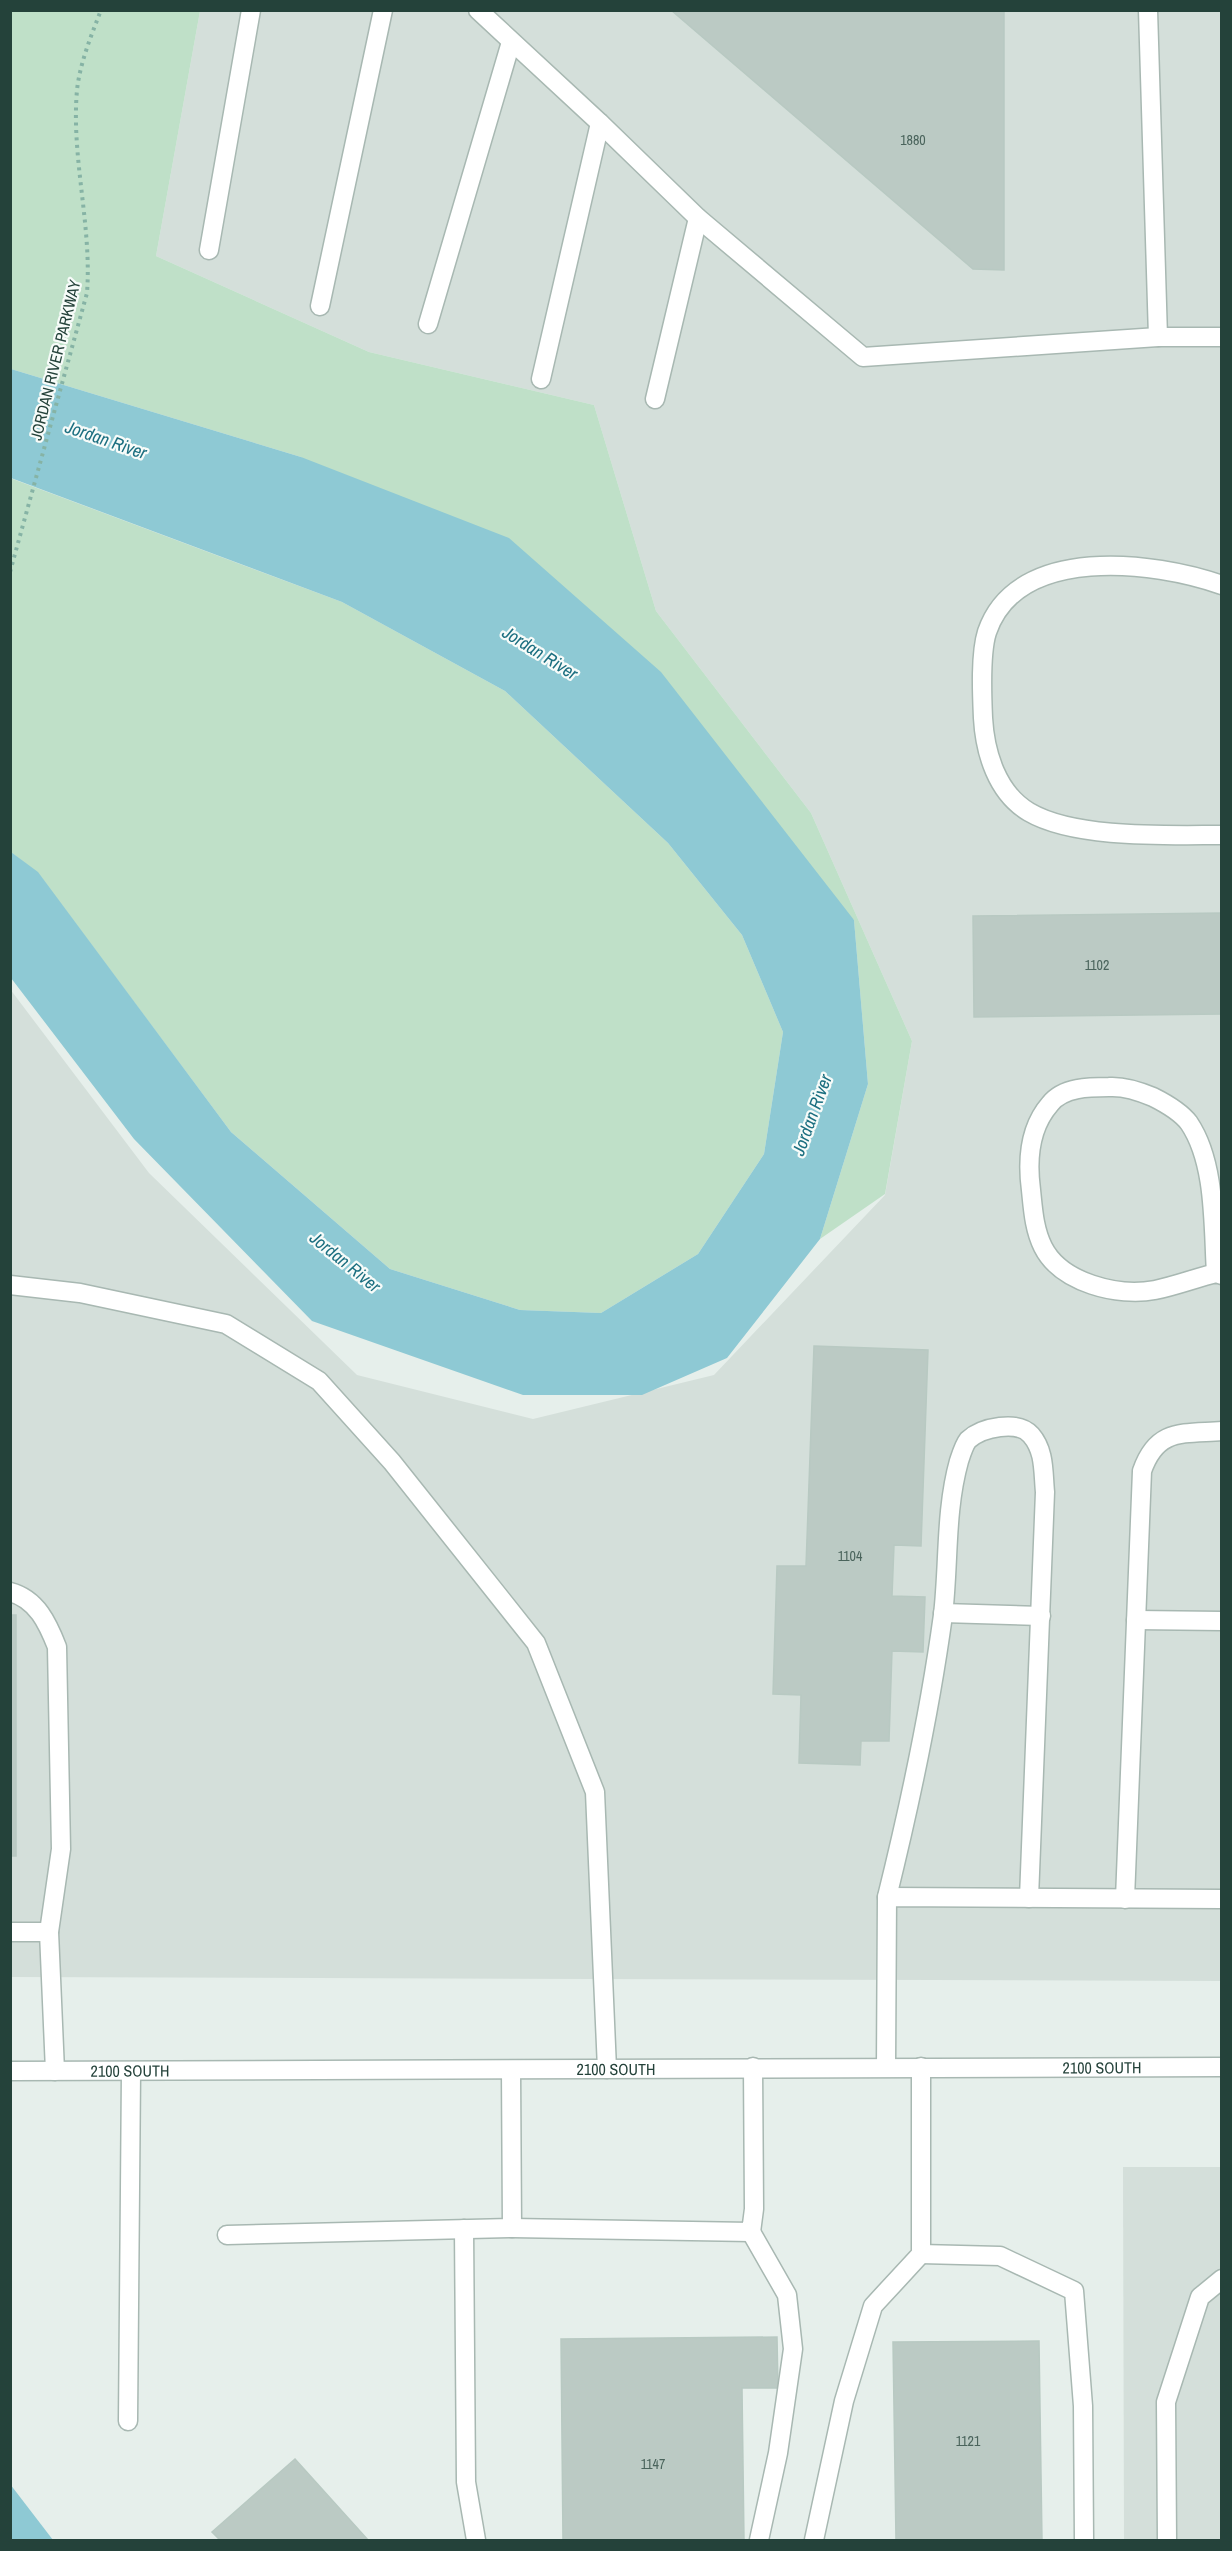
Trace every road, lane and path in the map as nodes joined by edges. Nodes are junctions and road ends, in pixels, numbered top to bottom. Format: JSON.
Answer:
{"nodes":[{"id":1,"x":101,"y":10,"type":"edge"},
{"id":2,"x":251,"y":10,"type":"edge"},
{"id":3,"x":383,"y":10,"type":"edge"},
{"id":4,"x":478,"y":10,"type":"edge"},
{"id":5,"x":1148,"y":10,"type":"edge"},
{"id":6,"x":511,"y":42,"type":"junction"},
{"id":7,"x":600,"y":123,"type":"junction"},
{"id":8,"x":698,"y":218,"type":"junction"},
{"id":9,"x":209,"y":250,"type":"dead end"},
{"id":10,"x":320,"y":306,"type":"dead end"},
{"id":11,"x":428,"y":324,"type":"dead end"},
{"id":12,"x":1158,"y":337,"type":"junction"},
{"id":13,"x":1221,"y":337,"type":"edge"},
{"id":14,"x":541,"y":379,"type":"dead end"},
{"id":15,"x":655,"y":399,"type":"dead end"},
{"id":16,"x":10,"y":572,"type":"edge"},
{"id":17,"x":1221,"y":585,"type":"edge"},
{"id":18,"x":1221,"y":835,"type":"edge"},
{"id":19,"x":1219,"y":1274,"type":"edge"},
{"id":20,"x":10,"y":1285,"type":"edge"},
{"id":21,"x":1221,"y":1431,"type":"edge"},
{"id":22,"x":10,"y":1592,"type":"edge"},
{"id":23,"x":943,"y":1613,"type":"junction"},
{"id":24,"x":1041,"y":1616,"type":"junction"},
{"id":25,"x":1136,"y":1620,"type":"junction"},
{"id":26,"x":1221,"y":1621,"type":"edge"},
{"id":27,"x":886,"y":1897,"type":"junction"},
{"id":28,"x":1029,"y":1898,"type":"junction"},
{"id":29,"x":1125,"y":1899,"type":"junction"},
{"id":30,"x":1221,"y":1899,"type":"edge"},
{"id":31,"x":10,"y":1932,"type":"edge"},
{"id":32,"x":49,"y":1932,"type":"junction"},
{"id":33,"x":753,"y":2067,"type":"junction"},
{"id":34,"x":886,"y":2067,"type":"junction"},
{"id":35,"x":921,"y":2067,"type":"junction"},
{"id":36,"x":1221,"y":2067,"type":"edge"},
{"id":37,"x":607,"y":2069,"type":"junction"},
{"id":38,"x":511,"y":2070,"type":"junction"},
{"id":39,"x":10,"y":2071,"type":"edge"},
{"id":40,"x":55,"y":2071,"type":"junction"},
{"id":41,"x":130,"y":2072,"type":"junction"},
{"id":42,"x":512,"y":2228,"type":"junction"},
{"id":43,"x":464,"y":2229,"type":"junction"},
{"id":44,"x":751,"y":2232,"type":"junction"},
{"id":45,"x":227,"y":2235,"type":"dead end"},
{"id":46,"x":921,"y":2254,"type":"junction"},
{"id":47,"x":1221,"y":2279,"type":"edge"},
{"id":48,"x":128,"y":2421,"type":"dead end"},
{"id":49,"x":476,"y":2541,"type":"edge"},
{"id":50,"x":759,"y":2541,"type":"edge"},
{"id":51,"x":814,"y":2541,"type":"edge"},
{"id":52,"x":1084,"y":2541,"type":"edge"},
{"id":53,"x":1167,"y":2541,"type":"edge"}],
"edges":[{"from":1,"to":16,"type":"path","name":"JORDAN RIVER PARKWAY"},
{"from":2,"to":9,"type":"street"},
{"from":3,"to":10,"type":"street"},
{"from":4,"to":6,"type":"street"},
{"from":5,"to":12,"type":"street"},
{"from":6,"to":7,"type":"street"},
{"from":6,"to":11,"type":"street"},
{"from":7,"to":8,"type":"street"},
{"from":7,"to":14,"type":"street"},
{"from":8,"to":12,"type":"street"},
{"from":8,"to":15,"type":"street"},
{"from":12,"to":13,"type":"street"},
{"from":17,"to":18,"type":"street"},
{"from":19,"to":19,"type":"street"},
{"from":20,"to":37,"type":"street"},
{"from":21,"to":25,"type":"street"},
{"from":22,"to":32,"type":"street"},
{"from":23,"to":24,"type":"street"},
{"from":23,"to":24,"type":"street"},
{"from":23,"to":27,"type":"street"},
{"from":24,"to":28,"type":"street"},
{"from":25,"to":26,"type":"street"},
{"from":25,"to":29,"type":"street"},
{"from":27,"to":28,"type":"street"},
{"from":27,"to":34,"type":"street"},
{"from":28,"to":29,"type":"street"},
{"from":29,"to":30,"type":"street"},
{"from":31,"to":32,"type":"street"},
{"from":32,"to":40,"type":"street"},
{"from":33,"to":34,"type":"street","name":"2100 SOUTH"},
{"from":33,"to":37,"type":"street","name":"2100 SOUTH"},
{"from":33,"to":44,"type":"street"},
{"from":34,"to":35,"type":"street","name":"2100 SOUTH"},
{"from":35,"to":36,"type":"street","name":"2100 SOUTH"},
{"from":35,"to":46,"type":"street"},
{"from":37,"to":38,"type":"street","name":"2100 SOUTH"},
{"from":38,"to":41,"type":"street","name":"2100 SOUTH"},
{"from":38,"to":42,"type":"street"},
{"from":39,"to":40,"type":"street","name":"2100 SOUTH"},
{"from":40,"to":41,"type":"street","name":"2100 SOUTH"},
{"from":41,"to":48,"type":"street"},
{"from":42,"to":43,"type":"street"},
{"from":42,"to":44,"type":"street"},
{"from":43,"to":45,"type":"street"},
{"from":43,"to":49,"type":"street"},
{"from":44,"to":50,"type":"street"},
{"from":46,"to":51,"type":"street"},
{"from":46,"to":52,"type":"street"},
{"from":47,"to":53,"type":"street"}]}
